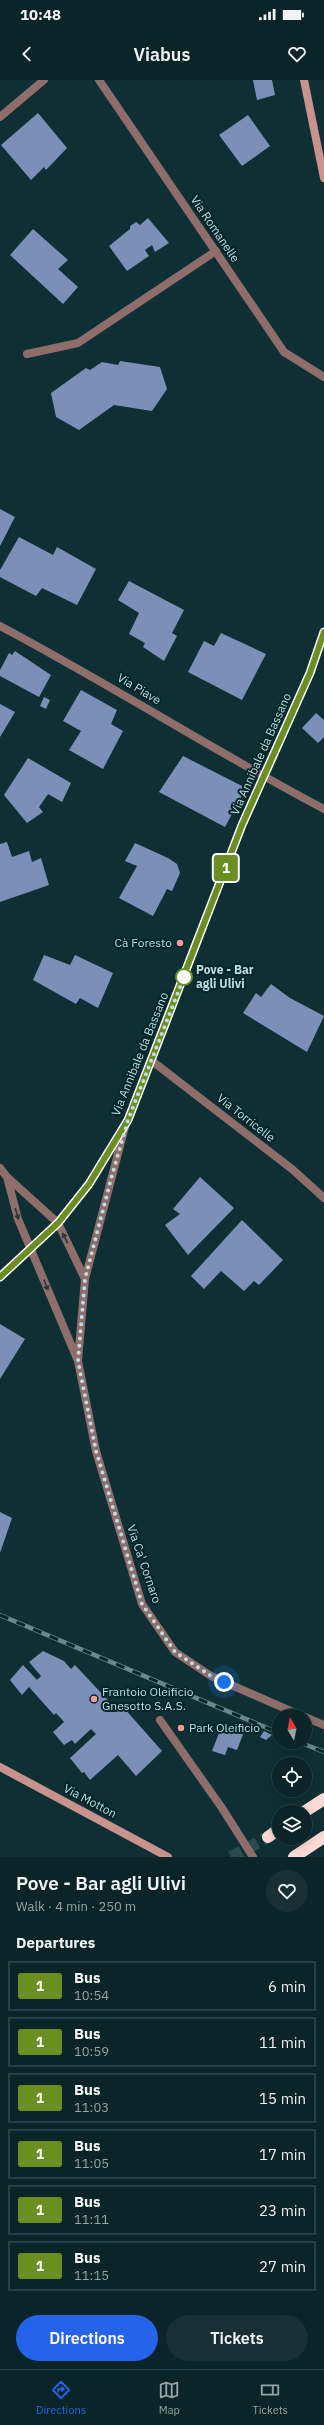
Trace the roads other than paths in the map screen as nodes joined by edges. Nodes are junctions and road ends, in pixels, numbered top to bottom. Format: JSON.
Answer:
{"nodes":[{"id":1,"x":44,"y":80,"type":"edge"},
{"id":2,"x":99,"y":80,"type":"edge"},
{"id":3,"x":304,"y":80,"type":"edge"},
{"id":4,"x":0,"y":118,"type":"edge"},
{"id":5,"x":324,"y":178,"type":"edge"},
{"id":6,"x":216,"y":251,"type":"junction"},
{"id":7,"x":27,"y":354,"type":"dead end"},
{"id":8,"x":324,"y":377,"type":"edge"},
{"id":9,"x":0,"y":626,"type":"edge"},
{"id":10,"x":324,"y":632,"type":"edge"},
{"id":11,"x":264,"y":777,"type":"junction"},
{"id":12,"x":324,"y":809,"type":"edge"},
{"id":13,"x":152,"y":1061,"type":"junction"},
{"id":14,"x":128,"y":1120,"type":"junction"},
{"id":15,"x":0,"y":1168,"type":"edge"},
{"id":16,"x":7,"y":1177,"type":"junction"},
{"id":17,"x":324,"y":1198,"type":"edge"},
{"id":18,"x":58,"y":1223,"type":"junction"},
{"id":19,"x":31,"y":1249,"type":"junction"},
{"id":20,"x":0,"y":1277,"type":"edge"},
{"id":21,"x":85,"y":1279,"type":"junction"},
{"id":22,"x":78,"y":1361,"type":"junction"},
{"id":23,"x":286,"y":1709,"type":"edge"},
{"id":24,"x":160,"y":1720,"type":"dead end"},
{"id":25,"x":312,"y":1720,"type":"edge"},
{"id":26,"x":324,"y":1725,"type":"edge"},
{"id":27,"x":0,"y":1767,"type":"edge"},
{"id":28,"x":324,"y":1799,"type":"edge"},
{"id":29,"x":312,"y":1807,"type":"edge"},
{"id":30,"x":272,"y":1834,"type":"edge"},
{"id":31,"x":268,"y":1837,"type":"tunnel mouth"},
{"id":32,"x":324,"y":1837,"type":"edge"},
{"id":33,"x":168,"y":1857,"type":"edge"},
{"id":34,"x":253,"y":1857,"type":"edge"},
{"id":35,"x":294,"y":1857,"type":"edge"}],
"edges":[{"from":1,"to":4,"type":"street"},
{"from":2,"to":6,"type":"street","name":"Via Romanelle"},
{"from":3,"to":5,"type":"street"},
{"from":6,"to":7,"type":"street"},
{"from":6,"to":8,"type":"street","name":"Via Romanelle"},
{"from":9,"to":11,"type":"street","name":"Via Piave"},
{"from":10,"to":11,"type":"street","name":"Via Annibale da Bassano"},
{"from":11,"to":12,"type":"street"},
{"from":11,"to":13,"type":"street","name":"Via Annibale da Bassano"},
{"from":13,"to":14,"type":"street","name":"Via Annibale da Bassano"},
{"from":13,"to":17,"type":"street","name":"Via Torricelle"},
{"from":14,"to":18,"type":"street","name":"Via Annibale da Bassano"},
{"from":14,"to":21,"type":"street","name":"Via Ca' Cornaro"},
{"from":15,"to":16,"type":"street"},
{"from":16,"to":18,"type":"street"},
{"from":16,"to":19,"type":"street","name":"Via Ca' Cornaro","one_way":true},
{"from":18,"to":19,"type":"street","name":"Via Annibale da Bassano"},
{"from":21,"to":18,"type":"street","one_way":true},
{"from":19,"to":20,"type":"street","name":"Via Annibale da Bassano"},
{"from":19,"to":22,"type":"street","name":"Via Ca' Cornaro","one_way":true},
{"from":21,"to":22,"type":"street","name":"Via Ca' Cornaro"},
{"from":22,"to":23,"type":"street","name":"Via Ca' Cornaro"},
{"from":24,"to":34,"type":"street"},
{"from":25,"to":26,"type":"street"},
{"from":27,"to":33,"type":"street","name":"Via Motton"},
{"from":28,"to":29,"type":"highway"},
{"from":30,"to":31,"type":"highway"},
{"from":32,"to":35,"type":"highway"}]}
